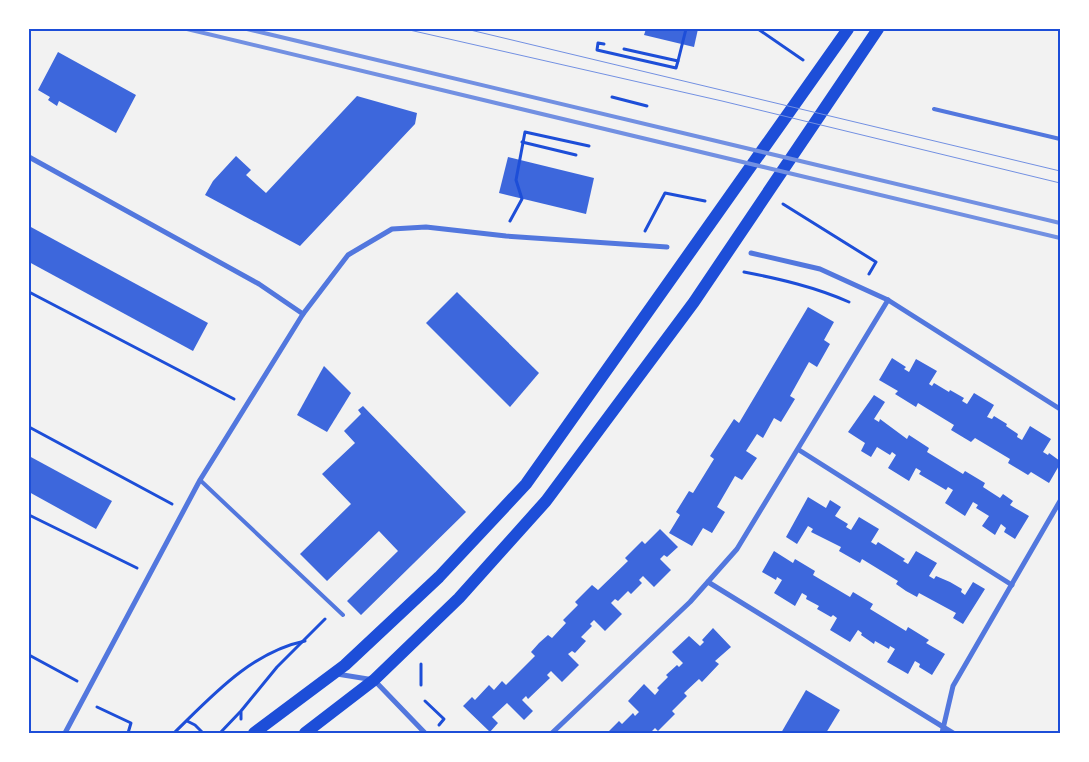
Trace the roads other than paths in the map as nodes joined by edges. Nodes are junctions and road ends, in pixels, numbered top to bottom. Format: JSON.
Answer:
{"nodes":[{"id":1,"x":848,"y":29,"type":"edge"},
{"id":2,"x":878,"y":29,"type":"edge"},
{"id":3,"x":934,"y":109,"type":"dead end"},
{"id":4,"x":1060,"y":139,"type":"edge"},
{"id":5,"x":29,"y":157,"type":"edge"},
{"id":6,"x":667,"y":247,"type":"dead end"},
{"id":7,"x":751,"y":254,"type":"dead end"},
{"id":8,"x":888,"y":300,"type":"junction"},
{"id":9,"x":303,"y":314,"type":"junction"},
{"id":10,"x":1060,"y":409,"type":"edge"},
{"id":11,"x":799,"y":450,"type":"junction"},
{"id":12,"x":200,"y":480,"type":"junction"},
{"id":13,"x":1060,"y":501,"type":"edge"},
{"id":14,"x":708,"y":582,"type":"junction"},
{"id":15,"x":1012,"y":585,"type":"junction"},
{"id":16,"x":343,"y":615,"type":"dead end"},
{"id":17,"x":334,"y":674,"type":"junction"},
{"id":18,"x":374,"y":680,"type":"junction"},
{"id":19,"x":942,"y":731,"type":"edge"},
{"id":20,"x":65,"y":733,"type":"edge"},
{"id":21,"x":254,"y":733,"type":"edge"},
{"id":22,"x":305,"y":733,"type":"edge"},
{"id":23,"x":425,"y":733,"type":"edge"},
{"id":24,"x":552,"y":733,"type":"edge"},
{"id":25,"x":953,"y":733,"type":"edge"}],
"edges":[{"from":1,"to":17,"type":"main road"},
{"from":2,"to":18,"type":"main road"},
{"from":3,"to":4,"type":"lane"},
{"from":5,"to":9,"type":"street"},
{"from":6,"to":9,"type":"street"},
{"from":7,"to":8,"type":"street"},
{"from":8,"to":10,"type":"street"},
{"from":8,"to":11,"type":"street"},
{"from":9,"to":12,"type":"street"},
{"from":11,"to":14,"type":"street"},
{"from":11,"to":15,"type":"street"},
{"from":12,"to":16,"type":"lane"},
{"from":12,"to":20,"type":"street"},
{"from":13,"to":15,"type":"street"},
{"from":14,"to":19,"type":"street"},
{"from":14,"to":24,"type":"street"},
{"from":15,"to":19,"type":"street"},
{"from":17,"to":18,"type":"street"},
{"from":17,"to":21,"type":"main road"},
{"from":18,"to":22,"type":"main road"},
{"from":18,"to":23,"type":"street"},
{"from":19,"to":25,"type":"street"}]}
